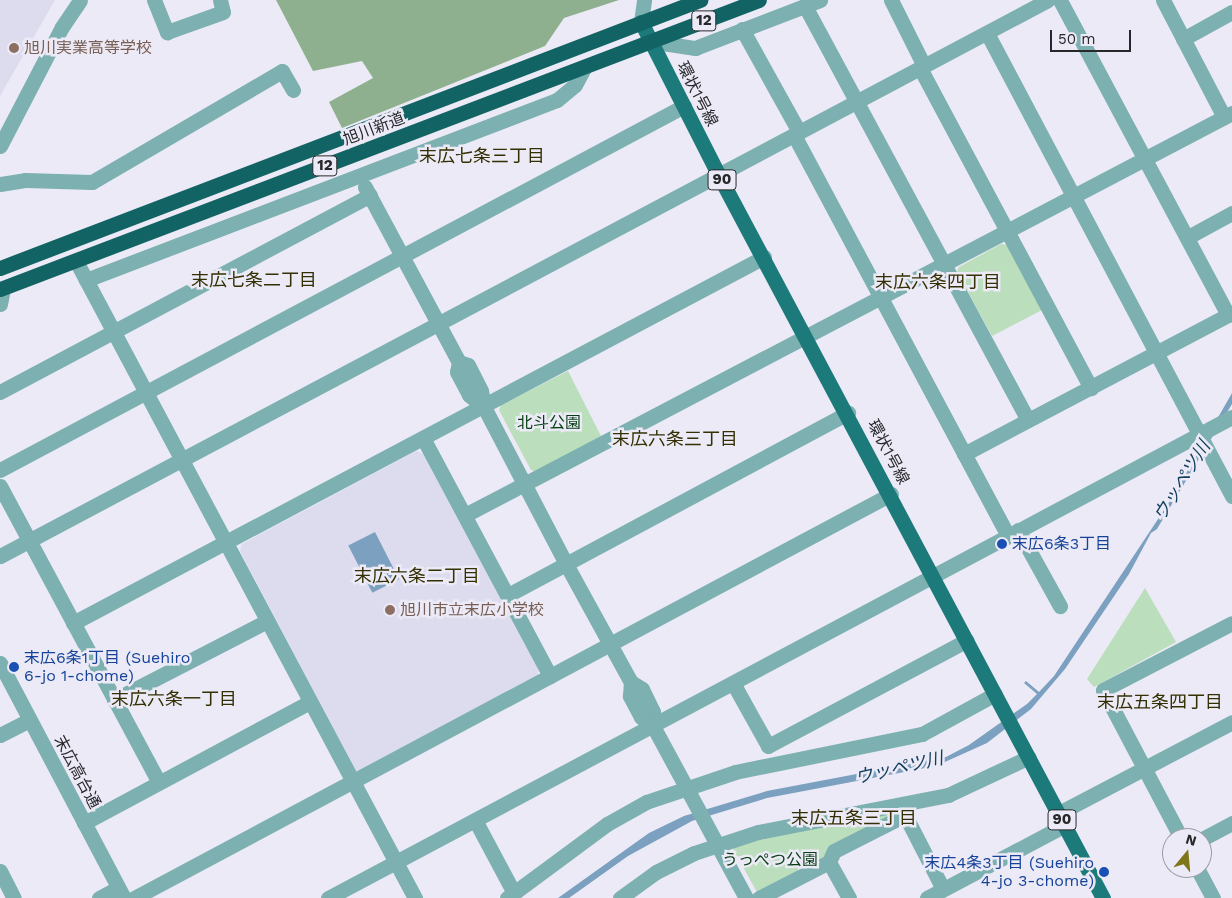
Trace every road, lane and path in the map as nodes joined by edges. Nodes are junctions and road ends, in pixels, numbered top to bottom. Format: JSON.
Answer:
{"nodes":[{"id":1,"x":80,"y":0,"type":"edge"},
{"id":2,"x":154,"y":0,"type":"edge"},
{"id":3,"x":220,"y":0,"type":"edge"},
{"id":4,"x":644,"y":0,"type":"edge"},
{"id":5,"x":700,"y":0,"type":"edge"},
{"id":6,"x":759,"y":0,"type":"edge"},
{"id":7,"x":820,"y":0,"type":"edge"},
{"id":8,"x":891,"y":0,"type":"edge"},
{"id":9,"x":1048,"y":0,"type":"edge"},
{"id":10,"x":1060,"y":0,"type":"edge"},
{"id":11,"x":1163,"y":0,"type":"edge"},
{"id":12,"x":804,"y":6,"type":"junction"},
{"id":13,"x":1232,"y":12,"type":"edge"},
{"id":14,"x":641,"y":22,"type":"junction"},
{"id":15,"x":742,"y":29,"type":"junction"},
{"id":16,"x":987,"y":33,"type":"junction"},
{"id":17,"x":1184,"y":39,"type":"junction"},
{"id":18,"x":649,"y":41,"type":"junction"},
{"id":19,"x":922,"y":67,"type":"junction"},
{"id":20,"x":584,"y":68,"type":"junction"},
{"id":21,"x":292,"y":90,"type":"dead end"},
{"id":22,"x":857,"y":102,"type":"junction"},
{"id":23,"x":684,"y":106,"type":"junction"},
{"id":24,"x":1228,"y":115,"type":"edge"},
{"id":25,"x":796,"y":134,"type":"junction"},
{"id":26,"x":0,"y":146,"type":"edge"},
{"id":27,"x":1145,"y":159,"type":"junction"},
{"id":28,"x":718,"y":174,"type":"junction"},
{"id":29,"x":360,"y":176,"type":"junction"},
{"id":30,"x":0,"y":184,"type":"edge"},
{"id":31,"x":370,"y":195,"type":"junction"},
{"id":32,"x":1075,"y":198,"type":"junction"},
{"id":33,"x":1232,"y":213,"type":"edge"},
{"id":34,"x":1009,"y":232,"type":"junction"},
{"id":35,"x":1188,"y":237,"type":"junction"},
{"id":36,"x":403,"y":256,"type":"junction"},
{"id":37,"x":764,"y":257,"type":"junction"},
{"id":38,"x":76,"y":261,"type":"junction"},
{"id":39,"x":945,"y":265,"type":"junction"},
{"id":40,"x":0,"y":268,"type":"edge"},
{"id":41,"x":86,"y":280,"type":"junction"},
{"id":42,"x":2,"y":289,"type":"edge"},
{"id":43,"x":881,"y":297,"type":"junction"},
{"id":44,"x":0,"y":304,"type":"edge"},
{"id":45,"x":439,"y":323,"type":"junction"},
{"id":46,"x":113,"y":331,"type":"junction"},
{"id":47,"x":806,"y":336,"type":"junction"},
{"id":48,"x":1157,"y":352,"type":"junction"},
{"id":49,"x":1090,"y":388,"type":"junction"},
{"id":50,"x":0,"y":392,"type":"edge"},
{"id":51,"x":146,"y":393,"type":"junction"},
{"id":52,"x":484,"y":407,"type":"junction"},
{"id":53,"x":848,"y":413,"type":"junction"},
{"id":54,"x":1232,"y":417,"type":"edge"},
{"id":55,"x":1028,"y":420,"type":"junction"},
{"id":56,"x":1200,"y":434,"type":"junction"},
{"id":57,"x":424,"y":438,"type":"junction"},
{"id":58,"x":964,"y":454,"type":"junction"},
{"id":59,"x":181,"y":460,"type":"junction"},
{"id":60,"x":0,"y":470,"type":"edge"},
{"id":61,"x":524,"y":483,"type":"junction"},
{"id":62,"x":0,"y":486,"type":"edge"},
{"id":63,"x":891,"y":494,"type":"junction"},
{"id":64,"x":1232,"y":496,"type":"edge"},
{"id":65,"x":465,"y":515,"type":"junction"},
{"id":66,"x":1013,"y":533,"type":"junction"},
{"id":67,"x":29,"y":541,"type":"junction"},
{"id":68,"x":225,"y":543,"type":"junction"},
{"id":69,"x":0,"y":556,"type":"edge"},
{"id":70,"x":566,"y":564,"type":"junction"},
{"id":71,"x":932,"y":576,"type":"junction"},
{"id":72,"x":508,"y":596,"type":"junction"},
{"id":73,"x":1060,"y":606,"type":"dead end"},
{"id":74,"x":267,"y":621,"type":"junction"},
{"id":75,"x":73,"y":623,"type":"junction"},
{"id":76,"x":1232,"y":623,"type":"edge"},
{"id":77,"x":967,"y":640,"type":"junction"},
{"id":78,"x":610,"y":645,"type":"junction"},
{"id":79,"x":0,"y":663,"type":"edge"},
{"id":80,"x":550,"y":676,"type":"junction"},
{"id":81,"x":733,"y":683,"type":"junction"},
{"id":82,"x":998,"y":699,"type":"junction"},
{"id":83,"x":114,"y":700,"type":"junction"},
{"id":84,"x":310,"y":702,"type":"junction"},
{"id":85,"x":29,"y":720,"type":"junction"},
{"id":86,"x":1232,"y":722,"type":"edge"},
{"id":87,"x":653,"y":726,"type":"junction"},
{"id":88,"x":0,"y":735,"type":"edge"},
{"id":89,"x":768,"y":746,"type":"junction"},
{"id":90,"x":1029,"y":757,"type":"junction"},
{"id":91,"x":776,"y":762,"type":"junction"},
{"id":92,"x":1145,"y":768,"type":"junction"},
{"id":93,"x":159,"y":782,"type":"junction"},
{"id":94,"x":353,"y":782,"type":"junction"},
{"id":95,"x":689,"y":791,"type":"junction"},
{"id":96,"x":903,"y":810,"type":"junction"},
{"id":97,"x":1062,"y":819,"type":"junction"},
{"id":98,"x":475,"y":820,"type":"junction"},
{"id":99,"x":84,"y":823,"type":"junction"},
{"id":100,"x":1232,"y":823,"type":"edge"},
{"id":101,"x":1176,"y":828,"type":"edge"},
{"id":102,"x":1212,"y":834,"type":"edge"},
{"id":103,"x":716,"y":840,"type":"junction"},
{"id":104,"x":396,"y":862,"type":"junction"},
{"id":105,"x":829,"y":862,"type":"junction"},
{"id":106,"x":0,"y":871,"type":"edge"},
{"id":107,"x":1202,"y":878,"type":"edge"},
{"id":108,"x":943,"y":889,"type":"junction"},
{"id":109,"x":121,"y":893,"type":"edge"},
{"id":110,"x":510,"y":896,"type":"edge"},
{"id":111,"x":14,"y":898,"type":"edge"},
{"id":112,"x":99,"y":898,"type":"edge"},
{"id":113,"x":134,"y":898,"type":"edge"},
{"id":114,"x":328,"y":898,"type":"edge"},
{"id":115,"x":414,"y":898,"type":"edge"},
{"id":116,"x":620,"y":898,"type":"edge"},
{"id":117,"x":746,"y":898,"type":"edge"},
{"id":118,"x":759,"y":898,"type":"edge"},
{"id":119,"x":849,"y":898,"type":"edge"},
{"id":120,"x":927,"y":898,"type":"edge"},
{"id":121,"x":1103,"y":898,"type":"edge"},
{"id":122,"x":1213,"y":898,"type":"edge"}],
"edges":[{"from":1,"to":26,"type":"street"},
{"from":2,"to":3,"type":"street"},
{"from":4,"to":14,"type":"street"},
{"from":5,"to":14,"type":"highway","name":"旭川新道","number":"12"},
{"from":6,"to":18,"type":"highway","name":"旭川新道","number":"12"},
{"from":7,"to":12,"type":"street"},
{"from":8,"to":19,"type":"street"},
{"from":9,"to":16,"type":"street"},
{"from":10,"to":27,"type":"street"},
{"from":11,"to":17,"type":"street"},
{"from":12,"to":15,"type":"street"},
{"from":12,"to":22,"type":"street"},
{"from":13,"to":17,"type":"street"},
{"from":14,"to":18,"type":"main road","name":"環状1号線","number":"90"},
{"from":14,"to":40,"type":"highway","name":"旭川新道","number":"12"},
{"from":15,"to":18,"type":"street"},
{"from":15,"to":25,"type":"street"},
{"from":16,"to":19,"type":"street"},
{"from":16,"to":32,"type":"street"},
{"from":17,"to":24,"type":"street"},
{"from":18,"to":20,"type":"highway","name":"旭川新道","number":"12"},
{"from":18,"to":23,"type":"main road","name":"環状1号線","number":"90"},
{"from":19,"to":22,"type":"street"},
{"from":19,"to":34,"type":"street"},
{"from":20,"to":29,"type":"street"},
{"from":20,"to":38,"type":"highway","name":"旭川新道","number":"12"},
{"from":21,"to":30,"type":"street"},
{"from":22,"to":25,"type":"street"},
{"from":22,"to":39,"type":"street"},
{"from":23,"to":28,"type":"main road","name":"環状1号線","number":"90"},
{"from":23,"to":36,"type":"street"},
{"from":24,"to":27,"type":"street"},
{"from":25,"to":28,"type":"street"},
{"from":25,"to":43,"type":"street"},
{"from":27,"to":32,"type":"street"},
{"from":27,"to":35,"type":"street"},
{"from":28,"to":37,"type":"main road","name":"環状1号線","number":"90"},
{"from":28,"to":45,"type":"street"},
{"from":29,"to":31,"type":"street"},
{"from":29,"to":41,"type":"street"},
{"from":31,"to":36,"type":"street"},
{"from":31,"to":46,"type":"street"},
{"from":32,"to":34,"type":"street"},
{"from":32,"to":48,"type":"street"},
{"from":33,"to":35,"type":"street"},
{"from":34,"to":39,"type":"street"},
{"from":34,"to":49,"type":"street"},
{"from":35,"to":48,"type":"street"},
{"from":36,"to":45,"type":"street"},
{"from":36,"to":51,"type":"street"},
{"from":37,"to":47,"type":"main road","name":"環状1号線","number":"90"},
{"from":37,"to":52,"type":"street"},
{"from":38,"to":41,"type":"street"},
{"from":38,"to":42,"type":"highway","name":"旭川新道","number":"12"},
{"from":39,"to":43,"type":"street"},
{"from":39,"to":55,"type":"street"},
{"from":41,"to":46,"type":"street"},
{"from":42,"to":44,"type":"street"},
{"from":43,"to":47,"type":"street"},
{"from":43,"to":58,"type":"street"},
{"from":45,"to":52,"type":"street"},
{"from":45,"to":59,"type":"street"},
{"from":46,"to":50,"type":"street"},
{"from":46,"to":51,"type":"street"},
{"from":47,"to":53,"type":"main road","name":"環状1号線","number":"90"},
{"from":47,"to":61,"type":"street"},
{"from":48,"to":49,"type":"street"},
{"from":48,"to":56,"type":"street"},
{"from":49,"to":55,"type":"street"},
{"from":51,"to":59,"type":"street"},
{"from":51,"to":60,"type":"street"},
{"from":52,"to":57,"type":"street"},
{"from":52,"to":61,"type":"street"},
{"from":53,"to":63,"type":"main road","name":"環状1号線","number":"90"},
{"from":53,"to":70,"type":"street"},
{"from":54,"to":56,"type":"street"},
{"from":55,"to":58,"type":"street"},
{"from":56,"to":64,"type":"street"},
{"from":56,"to":66,"type":"street"},
{"from":57,"to":65,"type":"street"},
{"from":57,"to":68,"type":"street"},
{"from":58,"to":66,"type":"street"},
{"from":59,"to":67,"type":"street"},
{"from":59,"to":68,"type":"street"},
{"from":61,"to":65,"type":"street"},
{"from":61,"to":70,"type":"street"},
{"from":62,"to":67,"type":"street"},
{"from":63,"to":71,"type":"main road","name":"環状1号線","number":"90"},
{"from":63,"to":78,"type":"street"},
{"from":65,"to":72,"type":"street"},
{"from":66,"to":71,"type":"street"},
{"from":66,"to":73,"type":"street"},
{"from":67,"to":69,"type":"street"},
{"from":67,"to":75,"type":"street"},
{"from":68,"to":74,"type":"street"},
{"from":68,"to":75,"type":"street"},
{"from":70,"to":72,"type":"street"},
{"from":70,"to":78,"type":"street"},
{"from":71,"to":77,"type":"main road","name":"環状1号線","number":"90"},
{"from":71,"to":81,"type":"street"},
{"from":72,"to":80,"type":"street"},
{"from":74,"to":83,"type":"street"},
{"from":74,"to":84,"type":"street"},
{"from":75,"to":83,"type":"street"},
{"from":76,"to":92,"type":"street"},
{"from":77,"to":82,"type":"main road","name":"環状1号線","number":"90"},
{"from":77,"to":89,"type":"street"},
{"from":78,"to":80,"type":"street"},
{"from":78,"to":87,"type":"street"},
{"from":79,"to":85,"type":"street","name":"末広高台通"},
{"from":80,"to":94,"type":"street"},
{"from":81,"to":87,"type":"street"},
{"from":81,"to":89,"type":"street"},
{"from":82,"to":90,"type":"main road","name":"環状1号線","number":"90"},
{"from":82,"to":91,"type":"street"},
{"from":83,"to":93,"type":"street"},
{"from":84,"to":93,"type":"street"},
{"from":84,"to":94,"type":"street"},
{"from":85,"to":88,"type":"street"},
{"from":85,"to":99,"type":"street","name":"末広高台通"},
{"from":86,"to":92,"type":"street"},
{"from":87,"to":95,"type":"street"},
{"from":87,"to":98,"type":"street"},
{"from":89,"to":91,"type":"street"},
{"from":90,"to":96,"type":"street"},
{"from":90,"to":97,"type":"main road","name":"環状1号線","number":"90"},
{"from":91,"to":95,"type":"street"},
{"from":92,"to":97,"type":"street"},
{"from":92,"to":101,"type":"street"},
{"from":93,"to":99,"type":"street"},
{"from":94,"to":104,"type":"street"},
{"from":94,"to":113,"type":"street"},
{"from":95,"to":103,"type":"street"},
{"from":95,"to":110,"type":"street"},
{"from":96,"to":103,"type":"street"},
{"from":96,"to":105,"type":"street"},
{"from":96,"to":108,"type":"street"},
{"from":97,"to":108,"type":"street"},
{"from":97,"to":121,"type":"main road","name":"環状1号線","number":"90"},
{"from":98,"to":104,"type":"street"},
{"from":98,"to":110,"type":"street"},
{"from":99,"to":109,"type":"street","name":"末広高台通"},
{"from":100,"to":102,"type":"street"},
{"from":103,"to":116,"type":"street"},
{"from":103,"to":117,"type":"street"},
{"from":104,"to":114,"type":"street"},
{"from":104,"to":115,"type":"street"},
{"from":105,"to":118,"type":"street"},
{"from":105,"to":119,"type":"street"},
{"from":106,"to":111,"type":"street"},
{"from":107,"to":122,"type":"street"},
{"from":108,"to":120,"type":"street"},
{"from":109,"to":112,"type":"street"}]}
